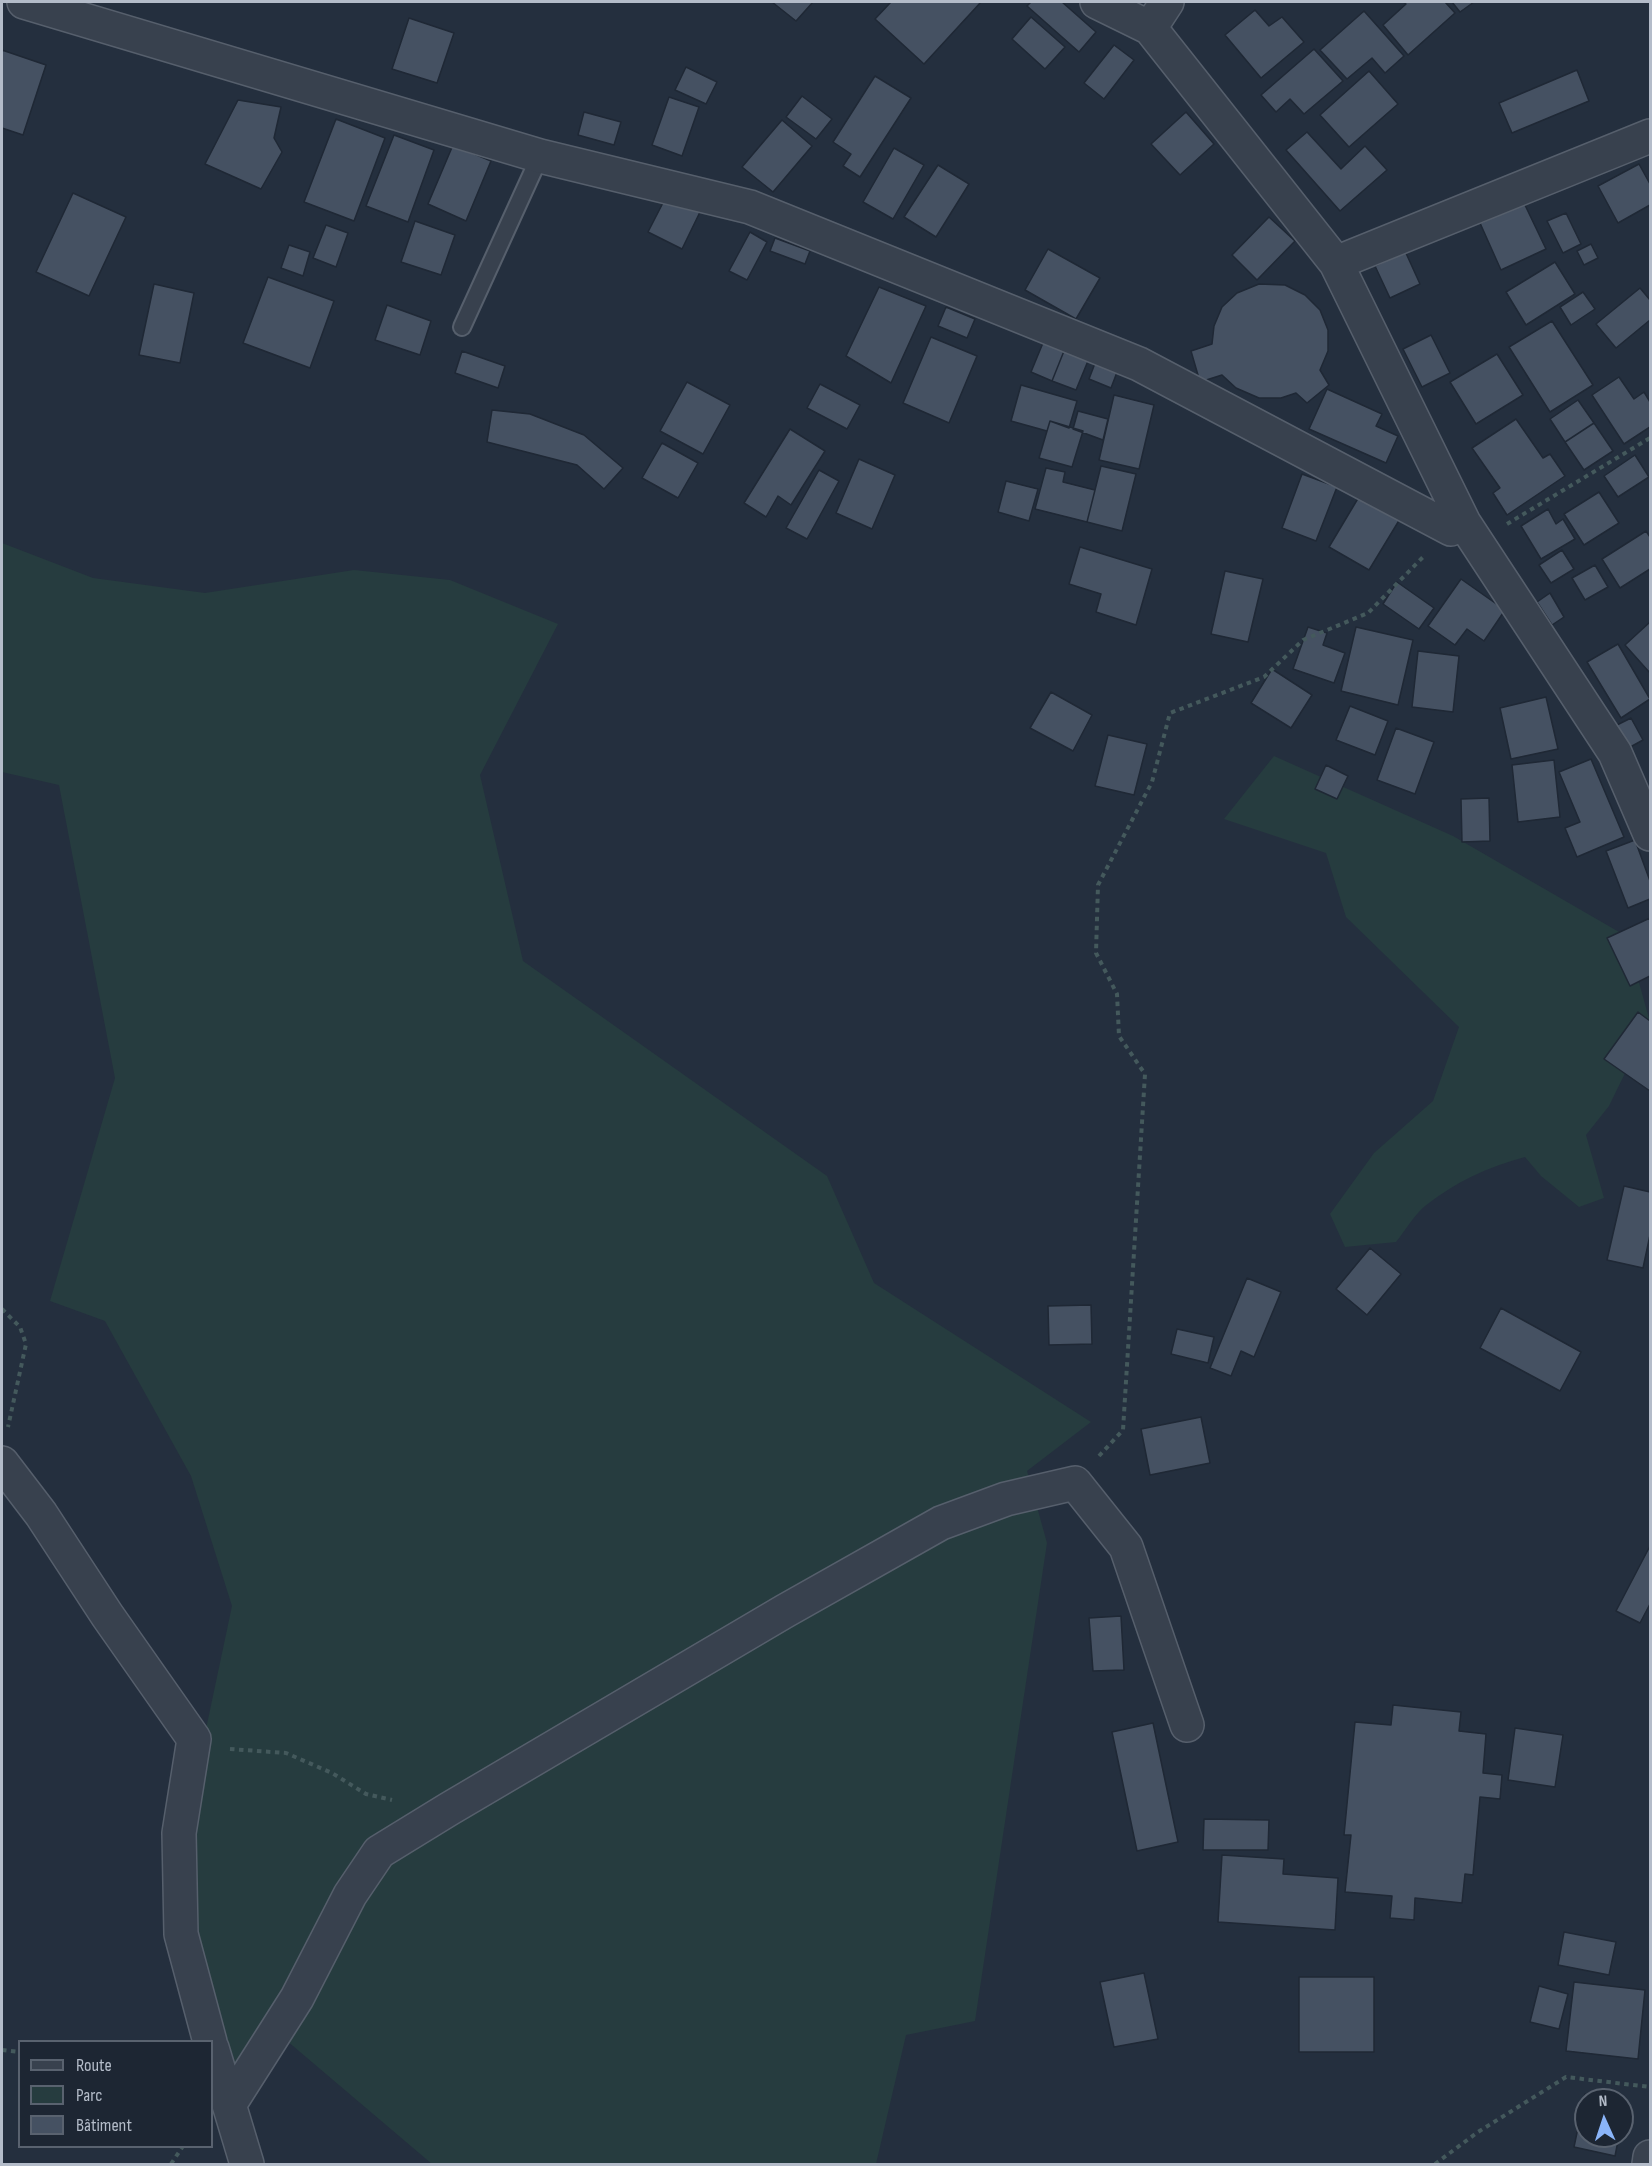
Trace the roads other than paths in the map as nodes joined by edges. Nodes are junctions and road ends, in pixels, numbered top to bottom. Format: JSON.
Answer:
{"nodes":[{"id":1,"x":24,"y":2,"type":"edge"},
{"id":2,"x":1097,"y":2,"type":"edge"},
{"id":3,"x":1159,"y":15,"type":"edge"},
{"id":4,"x":1650,"y":136,"type":"edge"},
{"id":5,"x":540,"y":156,"type":"junction"},
{"id":6,"x":1336,"y":264,"type":"junction"},
{"id":7,"x":462,"y":327,"type":"dead end"},
{"id":8,"x":1464,"y":532,"type":"junction"},
{"id":9,"x":1650,"y":834,"type":"edge"},
{"id":10,"x":4,"y":1448,"type":"edge"},
{"id":11,"x":1186,"y":1725,"type":"dead end"},
{"id":12,"x":209,"y":2040,"type":"edge"},
{"id":13,"x":213,"y":2051,"type":"edge"},
{"id":14,"x":229,"y":2105,"type":"junction"},
{"id":15,"x":1650,"y":2157,"type":"edge"},
{"id":16,"x":247,"y":2164,"type":"edge"},
{"id":17,"x":1649,"y":2164,"type":"edge"}],
"edges":[{"from":1,"to":5,"type":"street"},
{"from":2,"to":3,"type":"street"},
{"from":3,"to":6,"type":"street"},
{"from":4,"to":6,"type":"street"},
{"from":5,"to":7,"type":"lane"},
{"from":5,"to":8,"type":"street"},
{"from":6,"to":8,"type":"street"},
{"from":8,"to":9,"type":"street"},
{"from":10,"to":12,"type":"street"},
{"from":11,"to":14,"type":"street"},
{"from":13,"to":14,"type":"street"},
{"from":14,"to":16,"type":"street"},
{"from":15,"to":17,"type":"street"}]}
